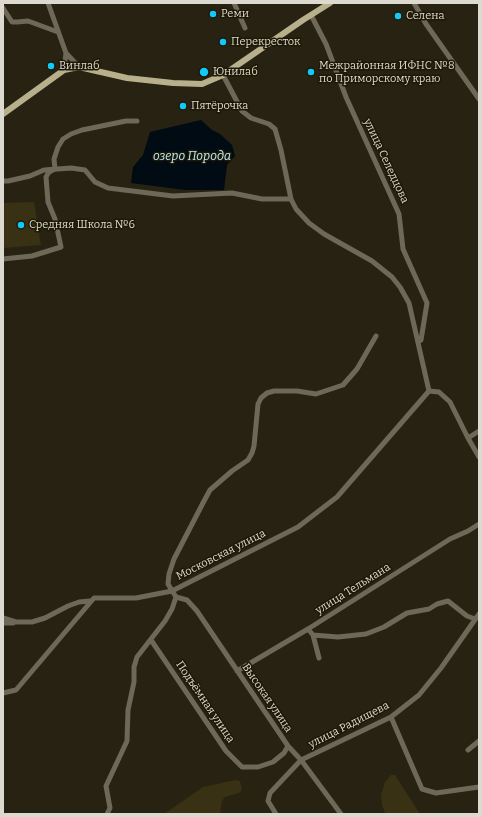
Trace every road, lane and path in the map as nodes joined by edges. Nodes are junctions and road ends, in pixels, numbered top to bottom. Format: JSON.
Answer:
{"nodes":[{"id":1,"x":48,"y":3,"type":"edge"},
{"id":2,"x":234,"y":3,"type":"edge"},
{"id":3,"x":330,"y":3,"type":"edge"},
{"id":4,"x":414,"y":3,"type":"edge"},
{"id":5,"x":3,"y":8,"type":"edge"},
{"id":6,"x":311,"y":15,"type":"junction"},
{"id":7,"x":245,"y":28,"type":"dead end"},
{"id":8,"x":58,"y":32,"type":"junction"},
{"id":9,"x":66,"y":53,"type":"junction"},
{"id":10,"x":79,"y":67,"type":"junction"},
{"id":11,"x":64,"y":70,"type":"junction"},
{"id":12,"x":223,"y":75,"type":"junction"},
{"id":13,"x":479,"y":99,"type":"edge"},
{"id":14,"x":3,"y":114,"type":"edge"},
{"id":15,"x":137,"y":121,"type":"dead end"},
{"id":16,"x":55,"y":169,"type":"junction"},
{"id":17,"x":3,"y":181,"type":"edge"},
{"id":18,"x":291,"y":199,"type":"junction"},
{"id":19,"x":3,"y":259,"type":"edge"},
{"id":20,"x":376,"y":336,"type":"dead end"},
{"id":21,"x":418,"y":342,"type":"junction"},
{"id":22,"x":429,"y":391,"type":"junction"},
{"id":23,"x":479,"y":432,"type":"edge"},
{"id":24,"x":468,"y":438,"type":"junction"},
{"id":25,"x":479,"y":457,"type":"edge"},
{"id":26,"x":479,"y":524,"type":"edge"},
{"id":27,"x":172,"y":591,"type":"junction"},
{"id":28,"x":176,"y":597,"type":"junction"},
{"id":29,"x":90,"y":601,"type":"junction"},
{"id":30,"x":479,"y":614,"type":"edge"},
{"id":31,"x":3,"y":618,"type":"edge"},
{"id":32,"x":475,"y":619,"type":"junction"},
{"id":33,"x":16,"y":622,"type":"junction"},
{"id":34,"x":3,"y":623,"type":"edge"},
{"id":35,"x":308,"y":628,"type":"junction"},
{"id":36,"x":313,"y":636,"type":"junction"},
{"id":37,"x":151,"y":640,"type":"junction"},
{"id":38,"x":318,"y":658,"type":"dead end"},
{"id":39,"x":237,"y":671,"type":"junction"},
{"id":40,"x":3,"y":693,"type":"edge"},
{"id":41,"x":391,"y":716,"type":"junction"},
{"id":42,"x":479,"y":741,"type":"edge"},
{"id":43,"x":288,"y":746,"type":"junction"},
{"id":44,"x":468,"y":750,"type":"dead end"},
{"id":45,"x":301,"y":760,"type":"junction"},
{"id":46,"x":479,"y":787,"type":"edge"},
{"id":47,"x":107,"y":814,"type":"edge"},
{"id":48,"x":276,"y":814,"type":"edge"},
{"id":49,"x":341,"y":814,"type":"edge"}],
"edges":[{"from":1,"to":8,"type":"street"},
{"from":2,"to":7,"type":"street"},
{"from":3,"to":6,"type":"main road"},
{"from":4,"to":13,"type":"street"},
{"from":5,"to":8,"type":"street"},
{"from":6,"to":12,"type":"main road"},
{"from":6,"to":21,"type":"street","name":"улица Селедцова"},
{"from":8,"to":9,"type":"street"},
{"from":9,"to":10,"type":"street"},
{"from":9,"to":11,"type":"street"},
{"from":10,"to":11,"type":"main road"},
{"from":10,"to":12,"type":"main road"},
{"from":11,"to":14,"type":"main road"},
{"from":12,"to":18,"type":"street"},
{"from":15,"to":16,"type":"street"},
{"from":16,"to":17,"type":"street"},
{"from":16,"to":18,"type":"street"},
{"from":16,"to":19,"type":"street"},
{"from":18,"to":21,"type":"street"},
{"from":20,"to":27,"type":"street"},
{"from":21,"to":22,"type":"street"},
{"from":22,"to":24,"type":"street"},
{"from":22,"to":27,"type":"street","name":"Московская улица"},
{"from":23,"to":24,"type":"street"},
{"from":24,"to":25,"type":"street"},
{"from":26,"to":35,"type":"street","name":"улица Тельмана"},
{"from":27,"to":28,"type":"street"},
{"from":27,"to":29,"type":"street","name":"Московская улица"},
{"from":28,"to":37,"type":"street"},
{"from":28,"to":39,"type":"street","name":"Высокая улица"},
{"from":29,"to":33,"type":"street","name":"Московская улица"},
{"from":29,"to":40,"type":"street"},
{"from":30,"to":32,"type":"street","name":"улица Радищева"},
{"from":31,"to":33,"type":"street"},
{"from":32,"to":36,"type":"street"},
{"from":32,"to":41,"type":"street","name":"улица Радищева"},
{"from":33,"to":34,"type":"street","name":"Московская улица"},
{"from":35,"to":36,"type":"street"},
{"from":35,"to":39,"type":"street","name":"улица Тельмана"},
{"from":36,"to":38,"type":"street"},
{"from":37,"to":43,"type":"street","name":"Подъёмная улица"},
{"from":37,"to":47,"type":"street"},
{"from":39,"to":43,"type":"street","name":"Высокая улица"},
{"from":41,"to":45,"type":"street","name":"улица Радищева"},
{"from":41,"to":46,"type":"street"},
{"from":42,"to":44,"type":"street"},
{"from":43,"to":45,"type":"street","name":"Высокая улица"},
{"from":45,"to":48,"type":"street"},
{"from":45,"to":49,"type":"street","name":"Высокая улица"}]}
